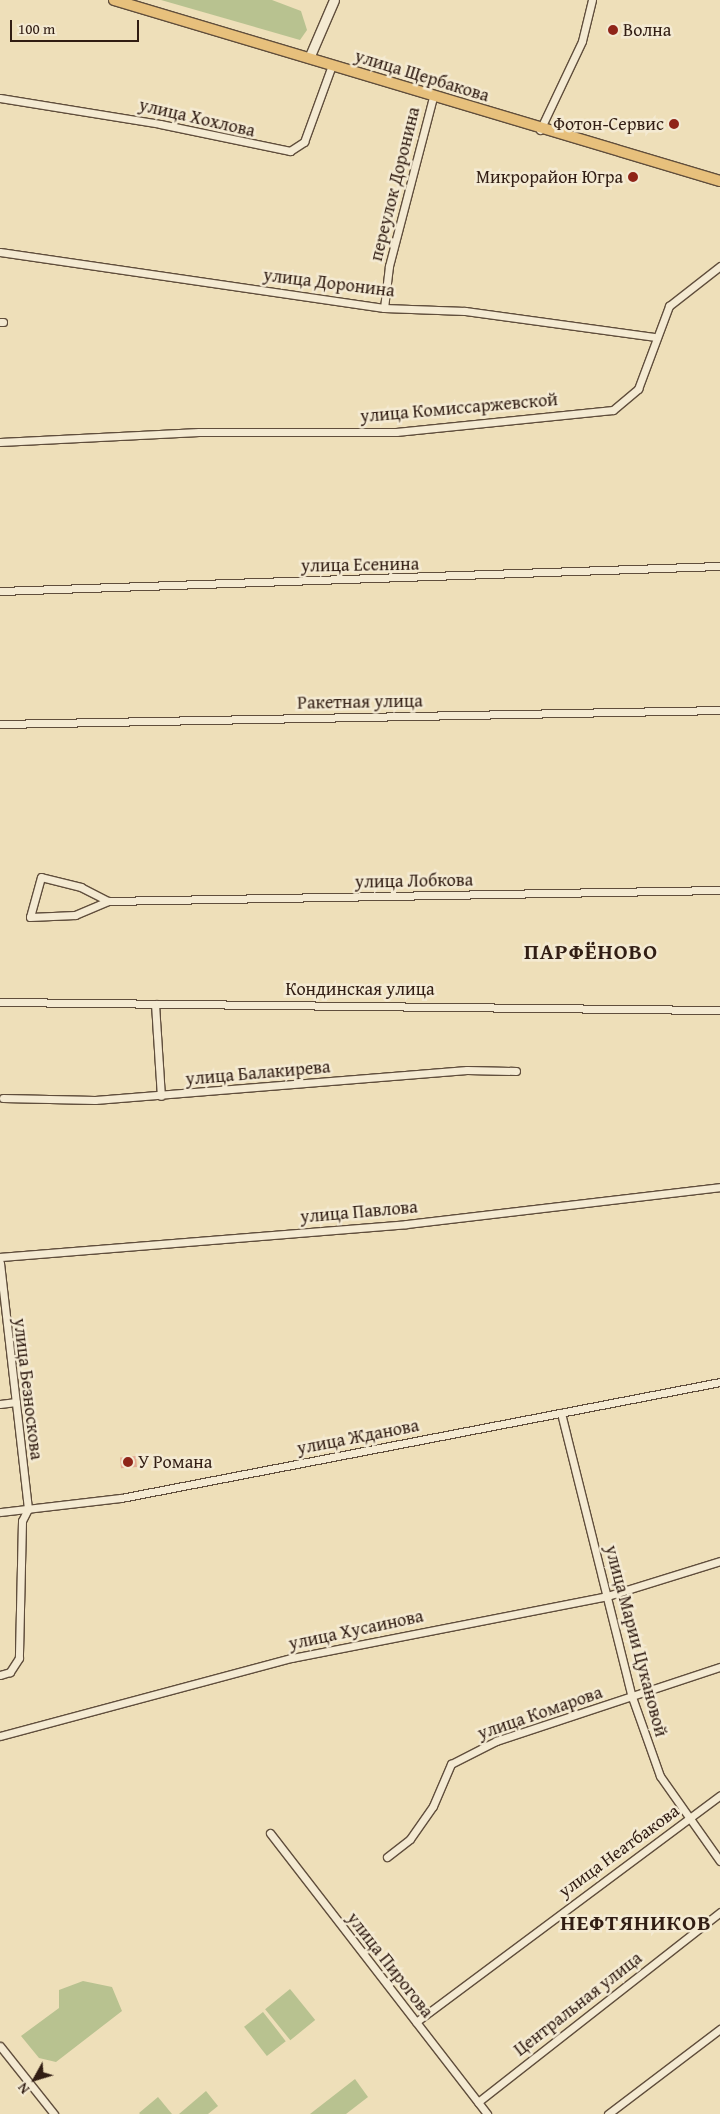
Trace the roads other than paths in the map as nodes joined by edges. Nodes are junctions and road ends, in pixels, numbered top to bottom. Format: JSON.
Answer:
{"nodes":[{"id":1,"x":114,"y":0,"type":"edge"},
{"id":2,"x":334,"y":0,"type":"edge"},
{"id":3,"x":592,"y":0,"type":"edge"},
{"id":4,"x":309,"y":58,"type":"junction"},
{"id":5,"x":332,"y":65,"type":"junction"},
{"id":6,"x":433,"y":97,"type":"junction"},
{"id":7,"x":0,"y":98,"type":"edge"},
{"id":8,"x":540,"y":130,"type":"junction"},
{"id":9,"x":720,"y":181,"type":"edge"},
{"id":10,"x":0,"y":252,"type":"edge"},
{"id":11,"x":720,"y":266,"type":"edge"},
{"id":12,"x":384,"y":308,"type":"junction"},
{"id":13,"x":654,"y":337,"type":"junction"},
{"id":14,"x":0,"y":442,"type":"edge"},
{"id":15,"x":720,"y":566,"type":"edge"},
{"id":16,"x":0,"y":591,"type":"edge"},
{"id":17,"x":720,"y":710,"type":"edge"},
{"id":18,"x":0,"y":724,"type":"edge"},
{"id":19,"x":720,"y":890,"type":"edge"},
{"id":20,"x":108,"y":901,"type":"junction"},
{"id":21,"x":0,"y":1002,"type":"edge"},
{"id":22,"x":155,"y":1004,"type":"junction"},
{"id":23,"x":720,"y":1010,"type":"edge"},
{"id":24,"x":516,"y":1072,"type":"dead end"},
{"id":25,"x":161,"y":1096,"type":"junction"},
{"id":26,"x":3,"y":1098,"type":"dead end"},
{"id":27,"x":720,"y":1187,"type":"edge"},
{"id":28,"x":0,"y":1257,"type":"edge"},
{"id":29,"x":0,"y":1263,"type":"edge"},
{"id":30,"x":720,"y":1382,"type":"edge"},
{"id":31,"x":16,"y":1402,"type":"junction"},
{"id":32,"x":0,"y":1404,"type":"edge"},
{"id":33,"x":561,"y":1413,"type":"junction"},
{"id":34,"x":28,"y":1510,"type":"junction"},
{"id":35,"x":0,"y":1512,"type":"edge"},
{"id":36,"x":720,"y":1561,"type":"edge"},
{"id":37,"x":607,"y":1596,"type":"junction"},
{"id":38,"x":720,"y":1667,"type":"edge"},
{"id":39,"x":0,"y":1675,"type":"edge"},
{"id":40,"x":632,"y":1697,"type":"junction"},
{"id":41,"x":0,"y":1736,"type":"edge"},
{"id":42,"x":720,"y":1795,"type":"edge"},
{"id":43,"x":688,"y":1819,"type":"junction"},
{"id":44,"x":270,"y":1833,"type":"dead end"},
{"id":45,"x":387,"y":1857,"type":"dead end"},
{"id":46,"x":720,"y":1861,"type":"edge"},
{"id":47,"x":720,"y":1912,"type":"edge"},
{"id":48,"x":416,"y":2022,"type":"junction"},
{"id":49,"x":720,"y":2029,"type":"edge"},
{"id":50,"x":0,"y":2046,"type":"edge"},
{"id":51,"x":478,"y":2102,"type":"junction"},
{"id":52,"x":54,"y":2114,"type":"edge"},
{"id":53,"x":487,"y":2114,"type":"edge"},
{"id":54,"x":608,"y":2114,"type":"edge"}],
"edges":[{"from":1,"to":4,"type":"main road","name":"улица Щербакова"},
{"from":2,"to":4,"type":"street"},
{"from":3,"to":8,"type":"street"},
{"from":4,"to":5,"type":"main road","name":"улица Щербакова"},
{"from":5,"to":6,"type":"main road","name":"улица Щербакова"},
{"from":5,"to":7,"type":"street","name":"улица Хохлова"},
{"from":6,"to":8,"type":"main road","name":"улица Щербакова"},
{"from":6,"to":12,"type":"street","name":"переулок Доронина"},
{"from":8,"to":9,"type":"main road","name":"улица Щербакова"},
{"from":10,"to":12,"type":"street","name":"улица Доронина"},
{"from":11,"to":13,"type":"street","name":"улица Комиссаржевской"},
{"from":12,"to":13,"type":"street","name":"улица Доронина"},
{"from":13,"to":14,"type":"street","name":"улица Комиссаржевской"},
{"from":15,"to":16,"type":"street","name":"улица Есенина"},
{"from":17,"to":18,"type":"street","name":"Ракетная улица"},
{"from":19,"to":20,"type":"street","name":"улица Лобкова"},
{"from":20,"to":20,"type":"street","name":"улица Лобкова"},
{"from":21,"to":22,"type":"street","name":"Кондинская улица"},
{"from":22,"to":23,"type":"street","name":"Кондинская улица"},
{"from":22,"to":25,"type":"street"},
{"from":24,"to":25,"type":"street","name":"улица Балакирева"},
{"from":25,"to":26,"type":"street","name":"улица Балакирева"},
{"from":27,"to":28,"type":"street","name":"улица Павлова"},
{"from":29,"to":31,"type":"street","name":"улица Безноскова"},
{"from":30,"to":33,"type":"street","name":"улица Жданова"},
{"from":31,"to":32,"type":"street"},
{"from":31,"to":34,"type":"street","name":"улица Безноскова"},
{"from":33,"to":34,"type":"street","name":"улица Жданова"},
{"from":33,"to":37,"type":"street","name":"улица Марии Цукановой"},
{"from":34,"to":35,"type":"street","name":"улица Жданова"},
{"from":34,"to":39,"type":"street","name":"улица Безноскова"},
{"from":36,"to":37,"type":"street","name":"улица Хусаинова"},
{"from":37,"to":40,"type":"street","name":"улица Марии Цукановой"},
{"from":37,"to":41,"type":"street","name":"улица Хусаинова"},
{"from":38,"to":40,"type":"street","name":"улица Комарова"},
{"from":40,"to":43,"type":"street","name":"улица Марии Цукановой"},
{"from":40,"to":45,"type":"street","name":"улица Комарова"},
{"from":42,"to":43,"type":"street","name":"улица Неатбакова"},
{"from":43,"to":46,"type":"street","name":"улица Марии Цукановой"},
{"from":43,"to":48,"type":"street","name":"улица Неатбакова"},
{"from":44,"to":48,"type":"street","name":"улица Пирогова"},
{"from":47,"to":51,"type":"street","name":"Центральная улица"},
{"from":48,"to":51,"type":"street","name":"улица Пирогова"},
{"from":49,"to":54,"type":"street"},
{"from":50,"to":52,"type":"street"},
{"from":51,"to":53,"type":"street","name":"улица Пирогова"}]}
